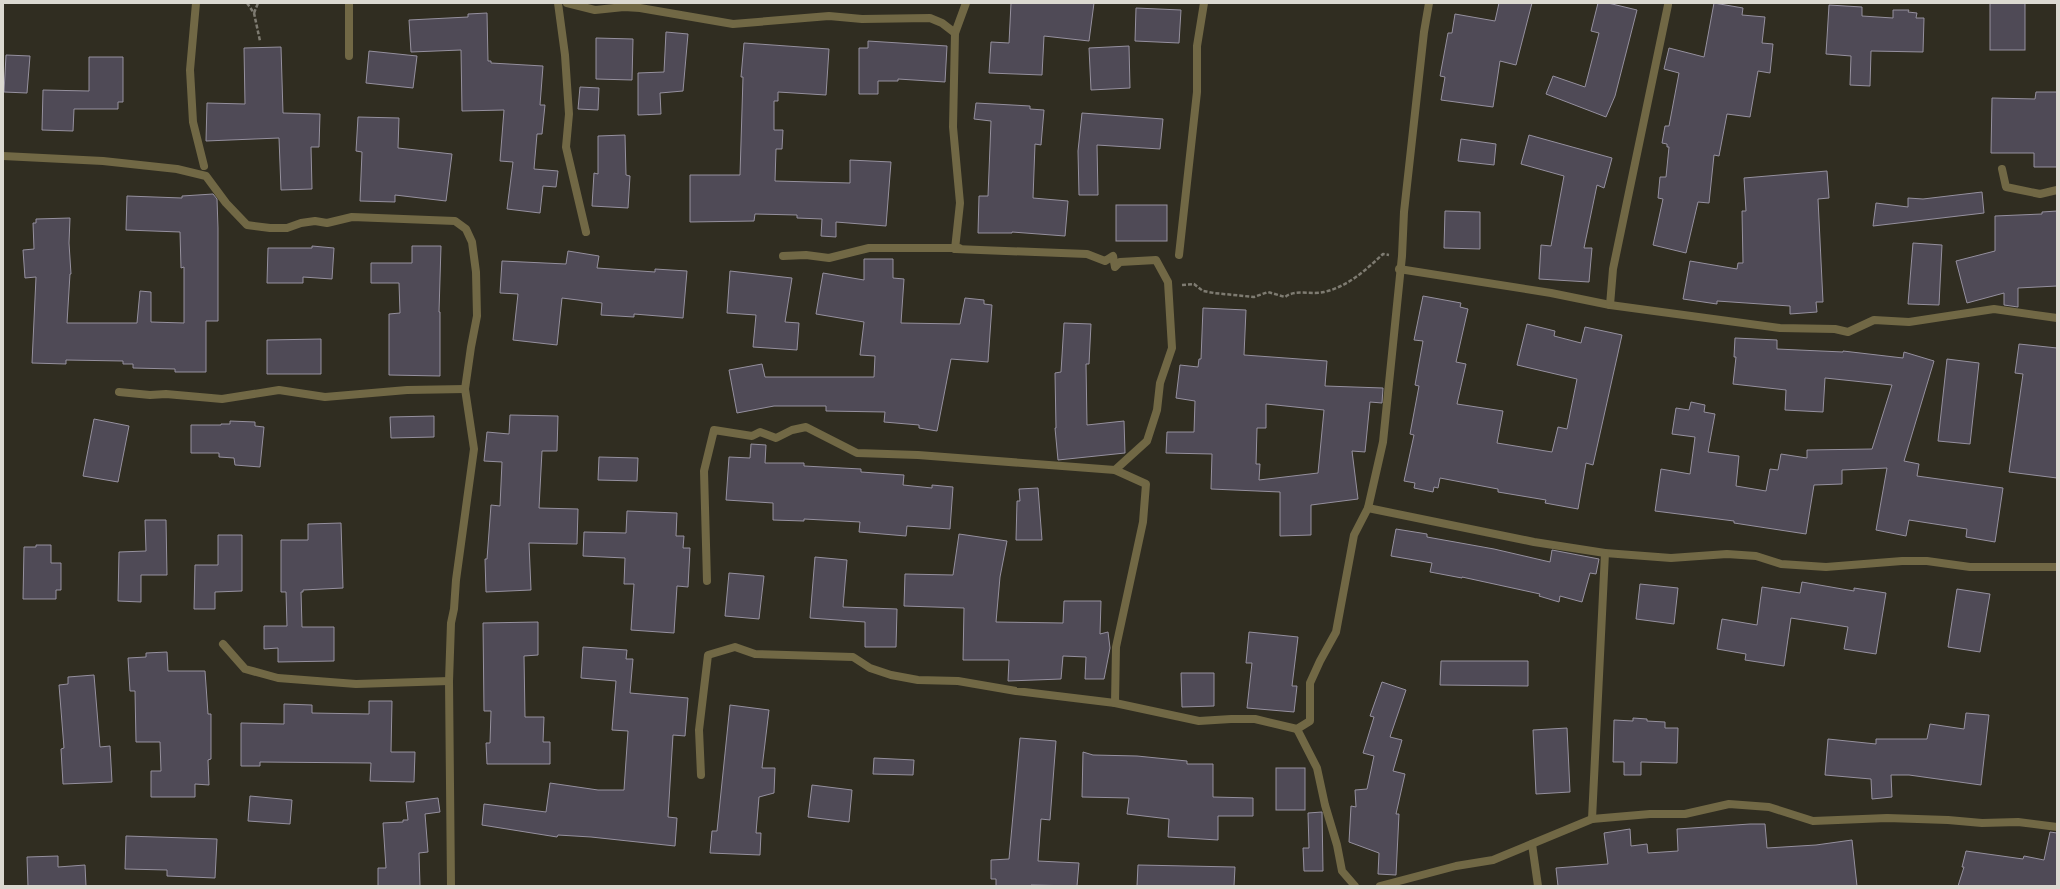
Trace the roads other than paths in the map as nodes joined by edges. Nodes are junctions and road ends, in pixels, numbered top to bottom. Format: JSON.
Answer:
{"nodes":[{"id":1,"x":196,"y":3,"type":"edge"},
{"id":2,"x":349,"y":3,"type":"edge"},
{"id":3,"x":558,"y":3,"type":"edge"},
{"id":4,"x":567,"y":3,"type":"edge"},
{"id":5,"x":966,"y":3,"type":"edge"},
{"id":6,"x":1204,"y":3,"type":"edge"},
{"id":7,"x":1429,"y":3,"type":"edge"},
{"id":8,"x":1668,"y":5,"type":"dead end"},
{"id":9,"x":955,"y":33,"type":"junction"},
{"id":10,"x":349,"y":56,"type":"dead end"},
{"id":11,"x":3,"y":156,"type":"edge"},
{"id":12,"x":204,"y":166,"type":"dead end"},
{"id":13,"x":2002,"y":169,"type":"dead end"},
{"id":14,"x":2057,"y":190,"type":"edge"},
{"id":15,"x":586,"y":232,"type":"dead end"},
{"id":16,"x":955,"y":249,"type":"junction"},
{"id":17,"x":1179,"y":255,"type":"dead end"},
{"id":18,"x":783,"y":256,"type":"dead end"},
{"id":19,"x":1399,"y":269,"type":"junction"},
{"id":20,"x":1610,"y":305,"type":"junction"},
{"id":21,"x":2057,"y":318,"type":"edge"},
{"id":22,"x":466,"y":389,"type":"junction"},
{"id":23,"x":119,"y":392,"type":"dead end"},
{"id":24,"x":1115,"y":470,"type":"junction"},
{"id":25,"x":1368,"y":508,"type":"junction"},
{"id":26,"x":1605,"y":553,"type":"junction"},
{"id":27,"x":2057,"y":567,"type":"edge"},
{"id":28,"x":707,"y":580,"type":"dead end"},
{"id":29,"x":223,"y":644,"type":"dead end"},
{"id":30,"x":449,"y":681,"type":"junction"},
{"id":31,"x":1115,"y":703,"type":"junction"},
{"id":32,"x":1297,"y":729,"type":"junction"},
{"id":33,"x":701,"y":775,"type":"dead end"},
{"id":34,"x":1592,"y":819,"type":"junction"},
{"id":35,"x":2057,"y":827,"type":"edge"},
{"id":36,"x":1532,"y":844,"type":"junction"},
{"id":37,"x":452,"y":886,"type":"edge"},
{"id":38,"x":1355,"y":886,"type":"edge"},
{"id":39,"x":1380,"y":886,"type":"edge"},
{"id":40,"x":1538,"y":886,"type":"edge"}],
"edges":[{"from":1,"to":12,"type":"street"},
{"from":2,"to":10,"type":"street"},
{"from":3,"to":15,"type":"street"},
{"from":4,"to":9,"type":"street"},
{"from":5,"to":9,"type":"street"},
{"from":6,"to":17,"type":"street"},
{"from":7,"to":19,"type":"street"},
{"from":8,"to":20,"type":"street"},
{"from":9,"to":16,"type":"street"},
{"from":11,"to":22,"type":"street"},
{"from":13,"to":14,"type":"street"},
{"from":16,"to":18,"type":"street"},
{"from":16,"to":24,"type":"street"},
{"from":19,"to":20,"type":"street"},
{"from":19,"to":25,"type":"street"},
{"from":20,"to":21,"type":"street"},
{"from":22,"to":23,"type":"street"},
{"from":22,"to":30,"type":"street"},
{"from":24,"to":28,"type":"street"},
{"from":24,"to":31,"type":"street"},
{"from":25,"to":26,"type":"street"},
{"from":25,"to":32,"type":"street"},
{"from":26,"to":27,"type":"street"},
{"from":26,"to":34,"type":"street"},
{"from":29,"to":30,"type":"street"},
{"from":30,"to":37,"type":"street"},
{"from":31,"to":32,"type":"street"},
{"from":31,"to":33,"type":"street"},
{"from":32,"to":38,"type":"street"},
{"from":34,"to":35,"type":"street"},
{"from":34,"to":36,"type":"street"},
{"from":36,"to":39,"type":"street"},
{"from":36,"to":40,"type":"street"}]}
